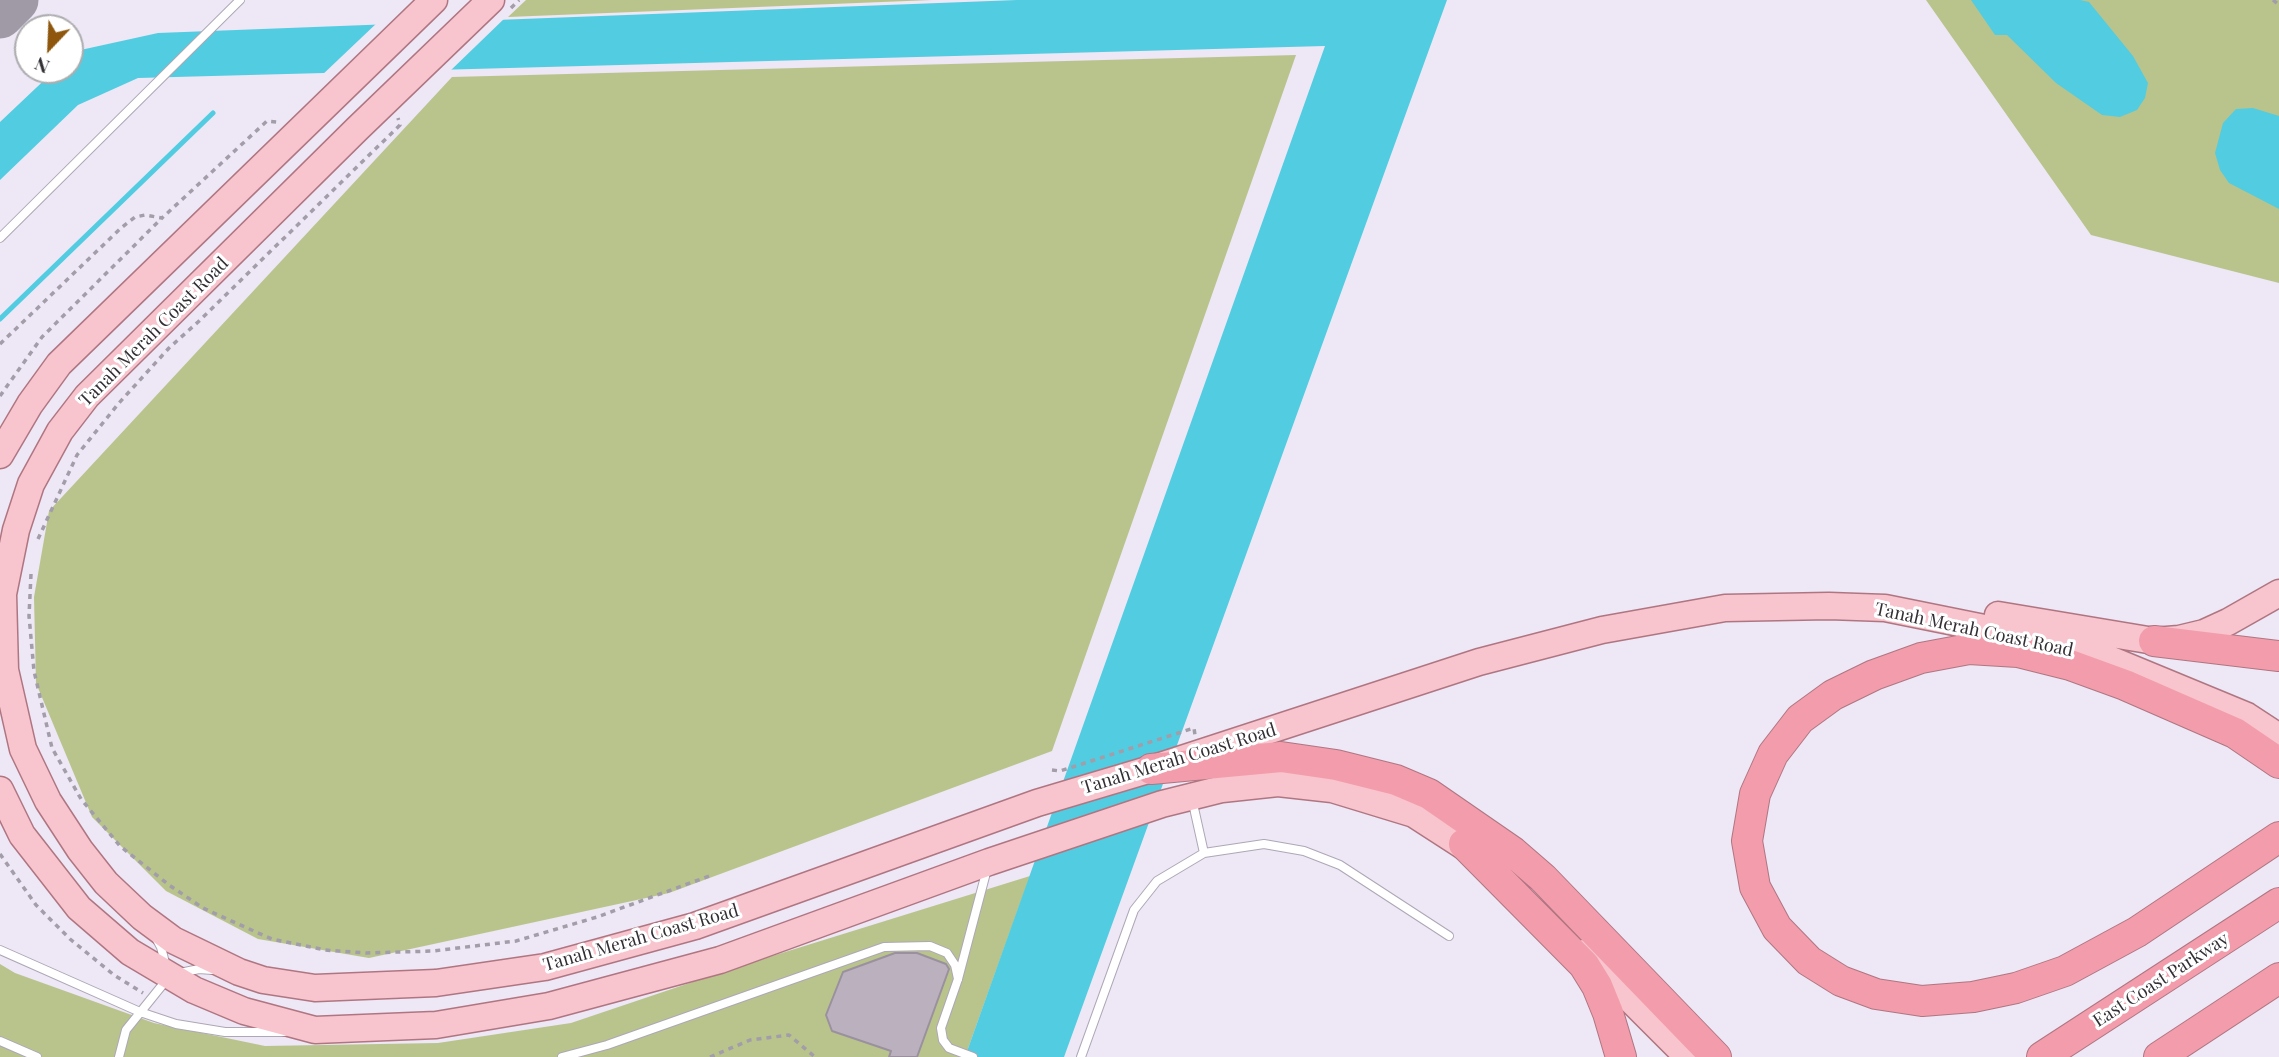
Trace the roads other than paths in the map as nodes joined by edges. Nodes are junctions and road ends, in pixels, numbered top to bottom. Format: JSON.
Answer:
{"nodes":[{"id":1,"x":240,"y":0,"type":"edge"},
{"id":2,"x":491,"y":0,"type":"edge"},
{"id":3,"x":431,"y":3,"type":"edge"},
{"id":4,"x":0,"y":238,"type":"edge"},
{"id":5,"x":0,"y":455,"type":"edge"},
{"id":6,"x":2279,"y":593,"type":"edge"},
{"id":7,"x":1885,"y":608,"type":"junction"},
{"id":8,"x":2154,"y":641,"type":"junction"},
{"id":9,"x":2279,"y":656,"type":"edge"},
{"id":10,"x":2279,"y":737,"type":"edge"},
{"id":11,"x":2279,"y":762,"type":"edge"},
{"id":12,"x":1151,"y":769,"type":"junction"},
{"id":13,"x":0,"y":790,"type":"edge"},
{"id":14,"x":1192,"y":796,"type":"junction"},
{"id":15,"x":2279,"y":836,"type":"edge"},
{"id":16,"x":1464,"y":844,"type":"junction"},
{"id":17,"x":1204,"y":853,"type":"junction"},
{"id":18,"x":989,"y":862,"type":"junction"},
{"id":19,"x":2279,"y":903,"type":"edge"},
{"id":20,"x":142,"y":917,"type":"junction"},
{"id":21,"x":695,"y":926,"type":"junction"},
{"id":22,"x":1449,"y":936,"type":"dead end"},
{"id":23,"x":0,"y":950,"type":"edge"},
{"id":24,"x":720,"y":960,"type":"junction"},
{"id":25,"x":239,"y":972,"type":"junction"},
{"id":26,"x":169,"y":976,"type":"junction"},
{"id":27,"x":2279,"y":978,"type":"edge"},
{"id":28,"x":958,"y":979,"type":"junction"},
{"id":29,"x":140,"y":1012,"type":"junction"},
{"id":30,"x":315,"y":1030,"type":"junction"},
{"id":31,"x":0,"y":1041,"type":"edge"},
{"id":32,"x":37,"y":1057,"type":"edge"},
{"id":33,"x":119,"y":1057,"type":"edge"},
{"id":34,"x":562,"y":1057,"type":"edge"},
{"id":35,"x":973,"y":1057,"type":"edge"},
{"id":36,"x":1081,"y":1057,"type":"edge"},
{"id":37,"x":1621,"y":1057,"type":"edge"},
{"id":38,"x":1688,"y":1057,"type":"edge"},
{"id":39,"x":1716,"y":1057,"type":"edge"},
{"id":40,"x":2042,"y":1057,"type":"edge"},
{"id":41,"x":2160,"y":1057,"type":"edge"}],
"edges":[{"from":1,"to":4,"type":"lane"},
{"from":2,"to":20,"type":"main road","name":"Tanah Merah Coast Road"},
{"from":3,"to":5,"type":"main road"},
{"from":6,"to":8,"type":"main road"},
{"from":7,"to":8,"type":"main road"},
{"from":7,"to":10,"type":"main road","name":"Tanah Merah Coast Road"},
{"from":7,"to":12,"type":"main road","name":"Tanah Merah Coast Road"},
{"from":8,"to":9,"type":"highway"},
{"from":11,"to":15,"type":"highway"},
{"from":12,"to":21,"type":"main road","name":"Tanah Merah Coast Road"},
{"from":12,"to":39,"type":"highway"},
{"from":13,"to":26,"type":"main road"},
{"from":14,"to":16,"type":"main road"},
{"from":14,"to":17,"type":"lane"},
{"from":14,"to":18,"type":"main road"},
{"from":16,"to":37,"type":"highway"},
{"from":16,"to":38,"type":"main road"},
{"from":17,"to":22,"type":"lane"},
{"from":17,"to":36,"type":"lane"},
{"from":18,"to":24,"type":"main road"},
{"from":18,"to":28,"type":"lane"},
{"from":19,"to":40,"type":"highway","name":"East Coast Parkway"},
{"from":20,"to":25,"type":"main road","name":"Tanah Merah Coast Road"},
{"from":20,"to":26,"type":"lane"},
{"from":21,"to":24,"type":"main road"},
{"from":21,"to":25,"type":"main road","name":"Tanah Merah Coast Road"},
{"from":23,"to":29,"type":"lane"},
{"from":24,"to":30,"type":"main road"},
{"from":25,"to":26,"type":"lane"},
{"from":26,"to":29,"type":"lane"},
{"from":26,"to":30,"type":"main road"},
{"from":27,"to":41,"type":"highway"},
{"from":28,"to":34,"type":"lane"},
{"from":28,"to":35,"type":"lane"},
{"from":29,"to":30,"type":"lane"},
{"from":29,"to":33,"type":"lane"},
{"from":31,"to":32,"type":"lane"}]}
